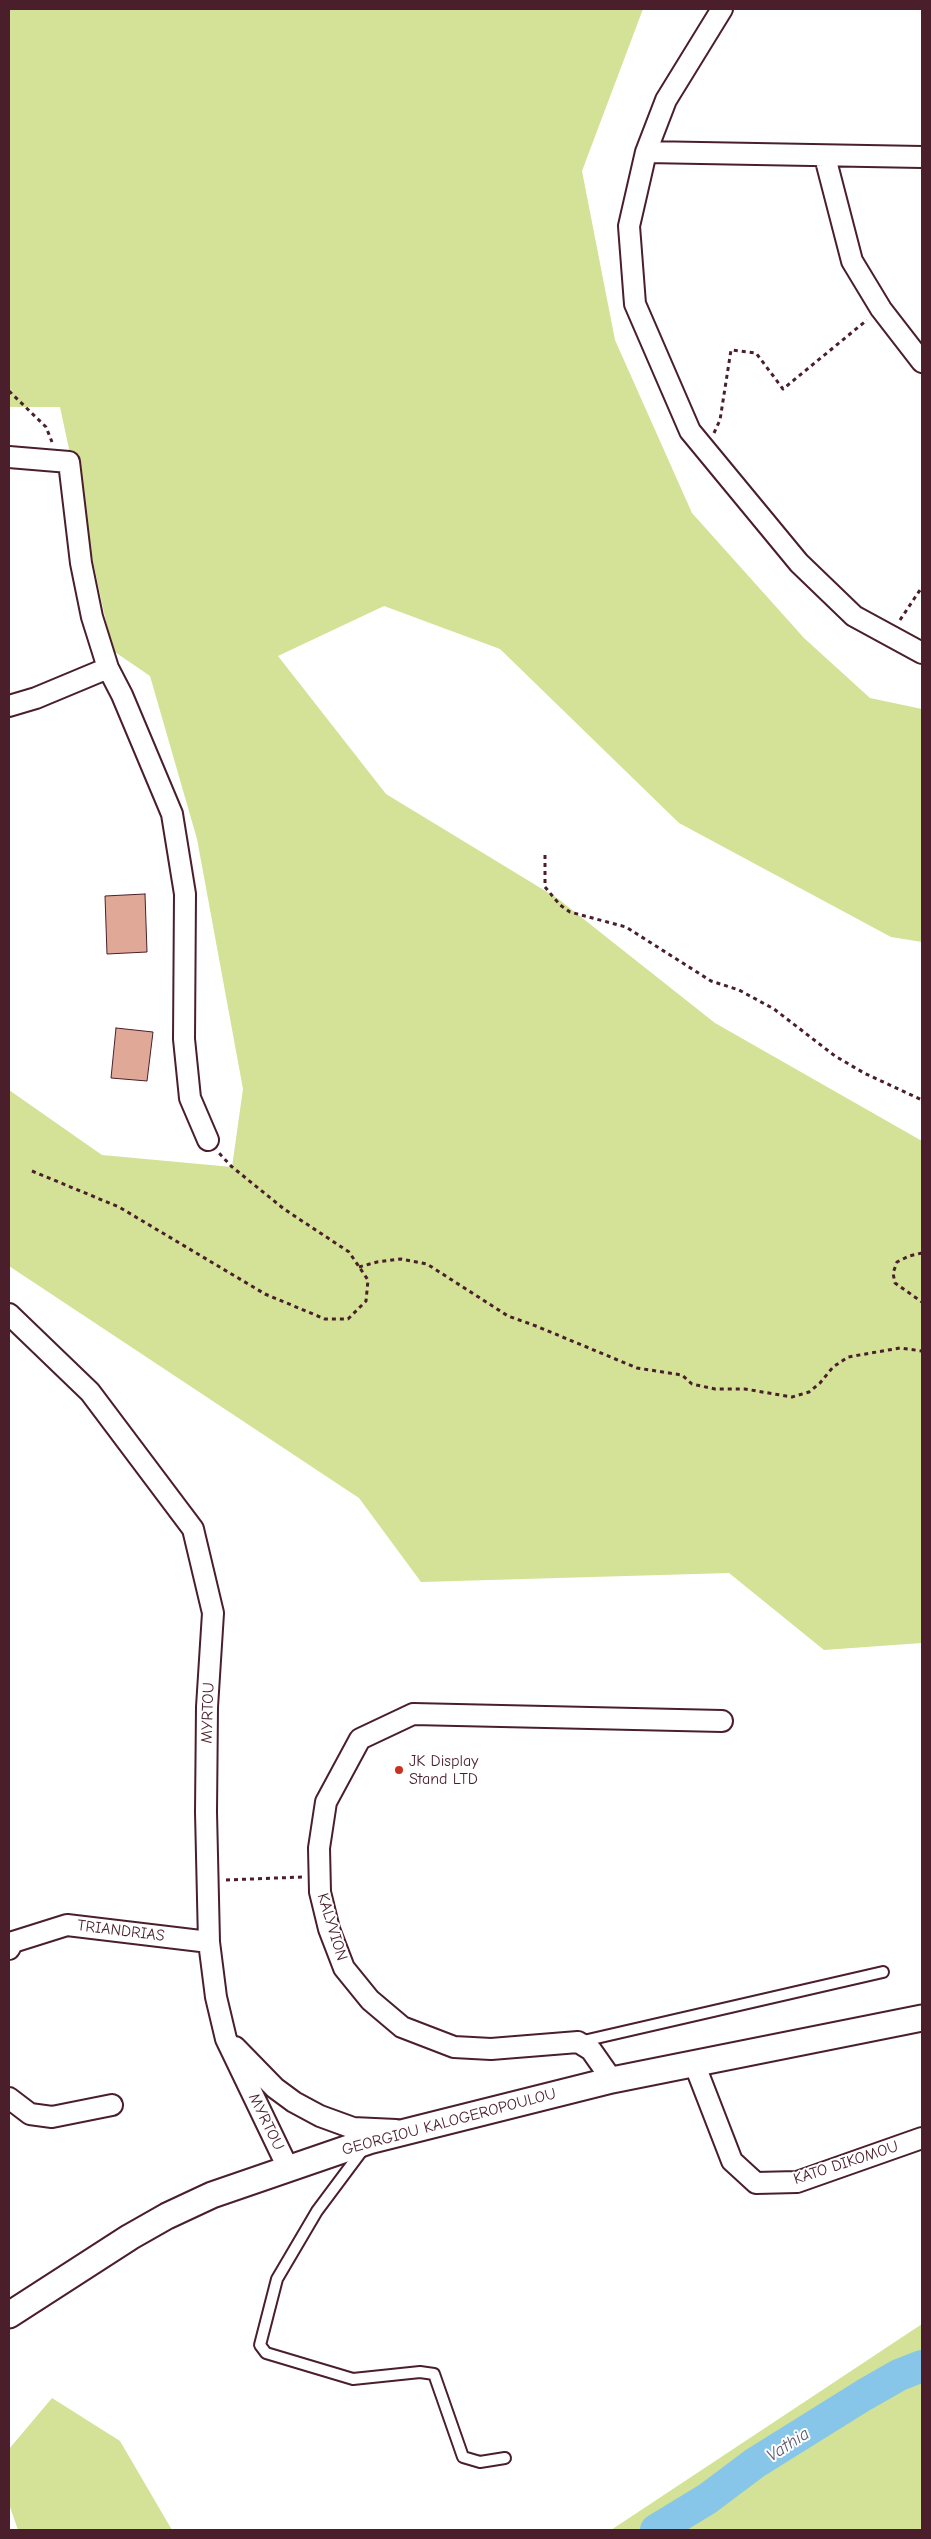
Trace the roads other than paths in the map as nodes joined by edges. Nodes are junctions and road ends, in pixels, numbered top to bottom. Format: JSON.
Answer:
{"nodes":[{"id":1,"x":722,"y":9,"type":"edge"},
{"id":2,"x":646,"y":152,"type":"junction"},
{"id":3,"x":825,"y":156,"type":"junction"},
{"id":4,"x":922,"y":157,"type":"edge"},
{"id":5,"x":922,"y":362,"type":"edge"},
{"id":6,"x":9,"y":457,"type":"edge"},
{"id":7,"x":922,"y":653,"type":"edge"},
{"id":8,"x":108,"y":668,"type":"junction"},
{"id":9,"x":9,"y":706,"type":"edge"},
{"id":10,"x":208,"y":1140,"type":"road end"},
{"id":11,"x":9,"y":1314,"type":"edge"},
{"id":12,"x":722,"y":1721,"type":"dead end"},
{"id":13,"x":209,"y":1942,"type":"junction"},
{"id":14,"x":9,"y":1950,"type":"edge"},
{"id":15,"x":883,"y":1972,"type":"dead end"},
{"id":16,"x":922,"y":2018,"type":"edge"},
{"id":17,"x":226,"y":2039,"type":"junction"},
{"id":18,"x":578,"y":2042,"type":"junction"},
{"id":19,"x":694,"y":2063,"type":"junction"},
{"id":20,"x":612,"y":2080,"type":"junction"},
{"id":21,"x":9,"y":2098,"type":"edge"},
{"id":22,"x":112,"y":2105,"type":"dead end"},
{"id":23,"x":407,"y":2130,"type":"junction"},
{"id":24,"x":922,"y":2138,"type":"edge"},
{"id":25,"x":370,"y":2141,"type":"junction"},
{"id":26,"x":288,"y":2168,"type":"junction"},
{"id":27,"x":9,"y":2315,"type":"edge"},
{"id":28,"x":505,"y":2458,"type":"dead end"}],
"edges":[{"from":1,"to":2,"type":"street"},
{"from":2,"to":3,"type":"street"},
{"from":2,"to":7,"type":"street"},
{"from":3,"to":4,"type":"street"},
{"from":3,"to":5,"type":"street"},
{"from":6,"to":8,"type":"street"},
{"from":8,"to":9,"type":"street"},
{"from":8,"to":10,"type":"street"},
{"from":11,"to":13,"type":"street","name":"MYRTOU"},
{"from":12,"to":18,"type":"street","name":"KALYVION"},
{"from":13,"to":14,"type":"street","name":"TRIANDRIAS"},
{"from":13,"to":17,"type":"street","name":"MYRTOU"},
{"from":15,"to":18,"type":"lane"},
{"from":16,"to":19,"type":"street","name":"GEORGIOU KALOGEROPOULOU"},
{"from":17,"to":23,"type":"street"},
{"from":17,"to":26,"type":"street","name":"MYRTOU"},
{"from":18,"to":20,"type":"street"},
{"from":19,"to":20,"type":"street","name":"GEORGIOU KALOGEROPOULOU"},
{"from":19,"to":24,"type":"street","name":"KATO DIKOMOU"},
{"from":20,"to":23,"type":"street","name":"GEORGIOU KALOGEROPOULOU"},
{"from":21,"to":22,"type":"street"},
{"from":23,"to":25,"type":"street","name":"GEORGIOU KALOGEROPOULOU"},
{"from":25,"to":26,"type":"street","name":"GEORGIOU KALOGEROPOULOU"},
{"from":25,"to":28,"type":"lane"},
{"from":26,"to":27,"type":"street","name":"GEORGIOU KALOGEROPOULOU"}]}
